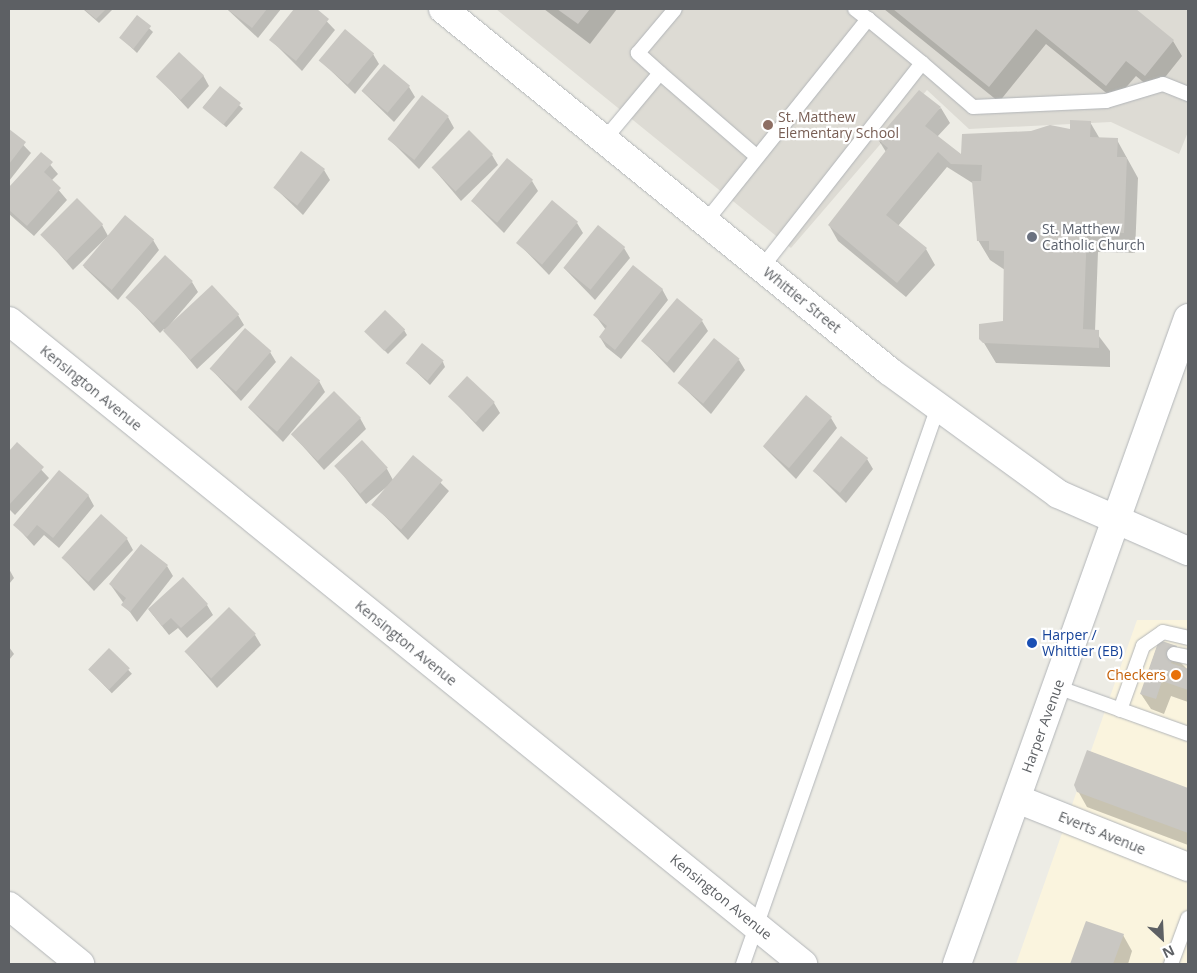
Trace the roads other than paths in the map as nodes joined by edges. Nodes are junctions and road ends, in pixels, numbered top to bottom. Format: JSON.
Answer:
{"nodes":[{"id":1,"x":442,"y":9,"type":"edge"},
{"id":2,"x":675,"y":9,"type":"edge"},
{"id":3,"x":855,"y":9,"type":"edge"},
{"id":4,"x":868,"y":19,"type":"junction"},
{"id":5,"x":922,"y":62,"type":"junction"},
{"id":6,"x":660,"y":73,"type":"junction"},
{"id":7,"x":1188,"y":94,"type":"edge"},
{"id":8,"x":604,"y":140,"type":"junction"},
{"id":9,"x":756,"y":156,"type":"junction"},
{"id":10,"x":707,"y":220,"type":"junction"},
{"id":11,"x":762,"y":267,"type":"junction"},
{"id":12,"x":9,"y":321,"type":"edge"},
{"id":13,"x":1187,"y":324,"type":"edge"},
{"id":14,"x":938,"y":407,"type":"junction"},
{"id":15,"x":1117,"y":520,"type":"junction"},
{"id":16,"x":1188,"y":551,"type":"edge"},
{"id":17,"x":1188,"y":638,"type":"edge"},
{"id":18,"x":1156,"y":649,"type":"dead end"},
{"id":19,"x":1139,"y":657,"type":"junction"},
{"id":20,"x":1057,"y":687,"type":"junction"},
{"id":21,"x":1120,"y":710,"type":"junction"},
{"id":22,"x":1188,"y":734,"type":"edge"},
{"id":23,"x":1017,"y":799,"type":"junction"},
{"id":24,"x":1188,"y":867,"type":"edge"},
{"id":25,"x":9,"y":906,"type":"edge"},
{"id":26,"x":1188,"y":918,"type":"edge"},
{"id":27,"x":757,"y":926,"type":"junction"},
{"id":28,"x":80,"y":964,"type":"edge"},
{"id":29,"x":743,"y":964,"type":"edge"},
{"id":30,"x":803,"y":964,"type":"edge"},
{"id":31,"x":957,"y":964,"type":"edge"},
{"id":32,"x":1171,"y":964,"type":"edge"}],
"edges":[{"from":1,"to":8,"type":"street","name":"Whittier Street"},
{"from":2,"to":6,"type":"lane"},
{"from":3,"to":4,"type":"lane"},
{"from":4,"to":5,"type":"lane"},
{"from":4,"to":9,"type":"lane"},
{"from":5,"to":7,"type":"lane"},
{"from":5,"to":11,"type":"lane"},
{"from":6,"to":8,"type":"lane"},
{"from":6,"to":9,"type":"lane"},
{"from":8,"to":10,"type":"street","name":"Whittier Street"},
{"from":9,"to":10,"type":"lane"},
{"from":10,"to":11,"type":"street","name":"Whittier Street"},
{"from":11,"to":14,"type":"street","name":"Whittier Street"},
{"from":12,"to":27,"type":"street","name":"Kensington Avenue"},
{"from":13,"to":15,"type":"street","name":"Harper Avenue"},
{"from":14,"to":15,"type":"street","name":"Whittier Street"},
{"from":14,"to":27,"type":"lane"},
{"from":15,"to":16,"type":"street","name":"Whittier Street"},
{"from":15,"to":20,"type":"street","name":"Harper Avenue"},
{"from":17,"to":19,"type":"lane"},
{"from":18,"to":19,"type":"lane"},
{"from":19,"to":21,"type":"lane"},
{"from":20,"to":21,"type":"lane"},
{"from":20,"to":23,"type":"street","name":"Harper Avenue"},
{"from":21,"to":22,"type":"lane"},
{"from":23,"to":24,"type":"street","name":"Everts Avenue"},
{"from":23,"to":31,"type":"street","name":"Harper Avenue"},
{"from":25,"to":28,"type":"street"},
{"from":26,"to":32,"type":"lane"},
{"from":27,"to":29,"type":"lane"},
{"from":27,"to":30,"type":"street","name":"Kensington Avenue"}]}
